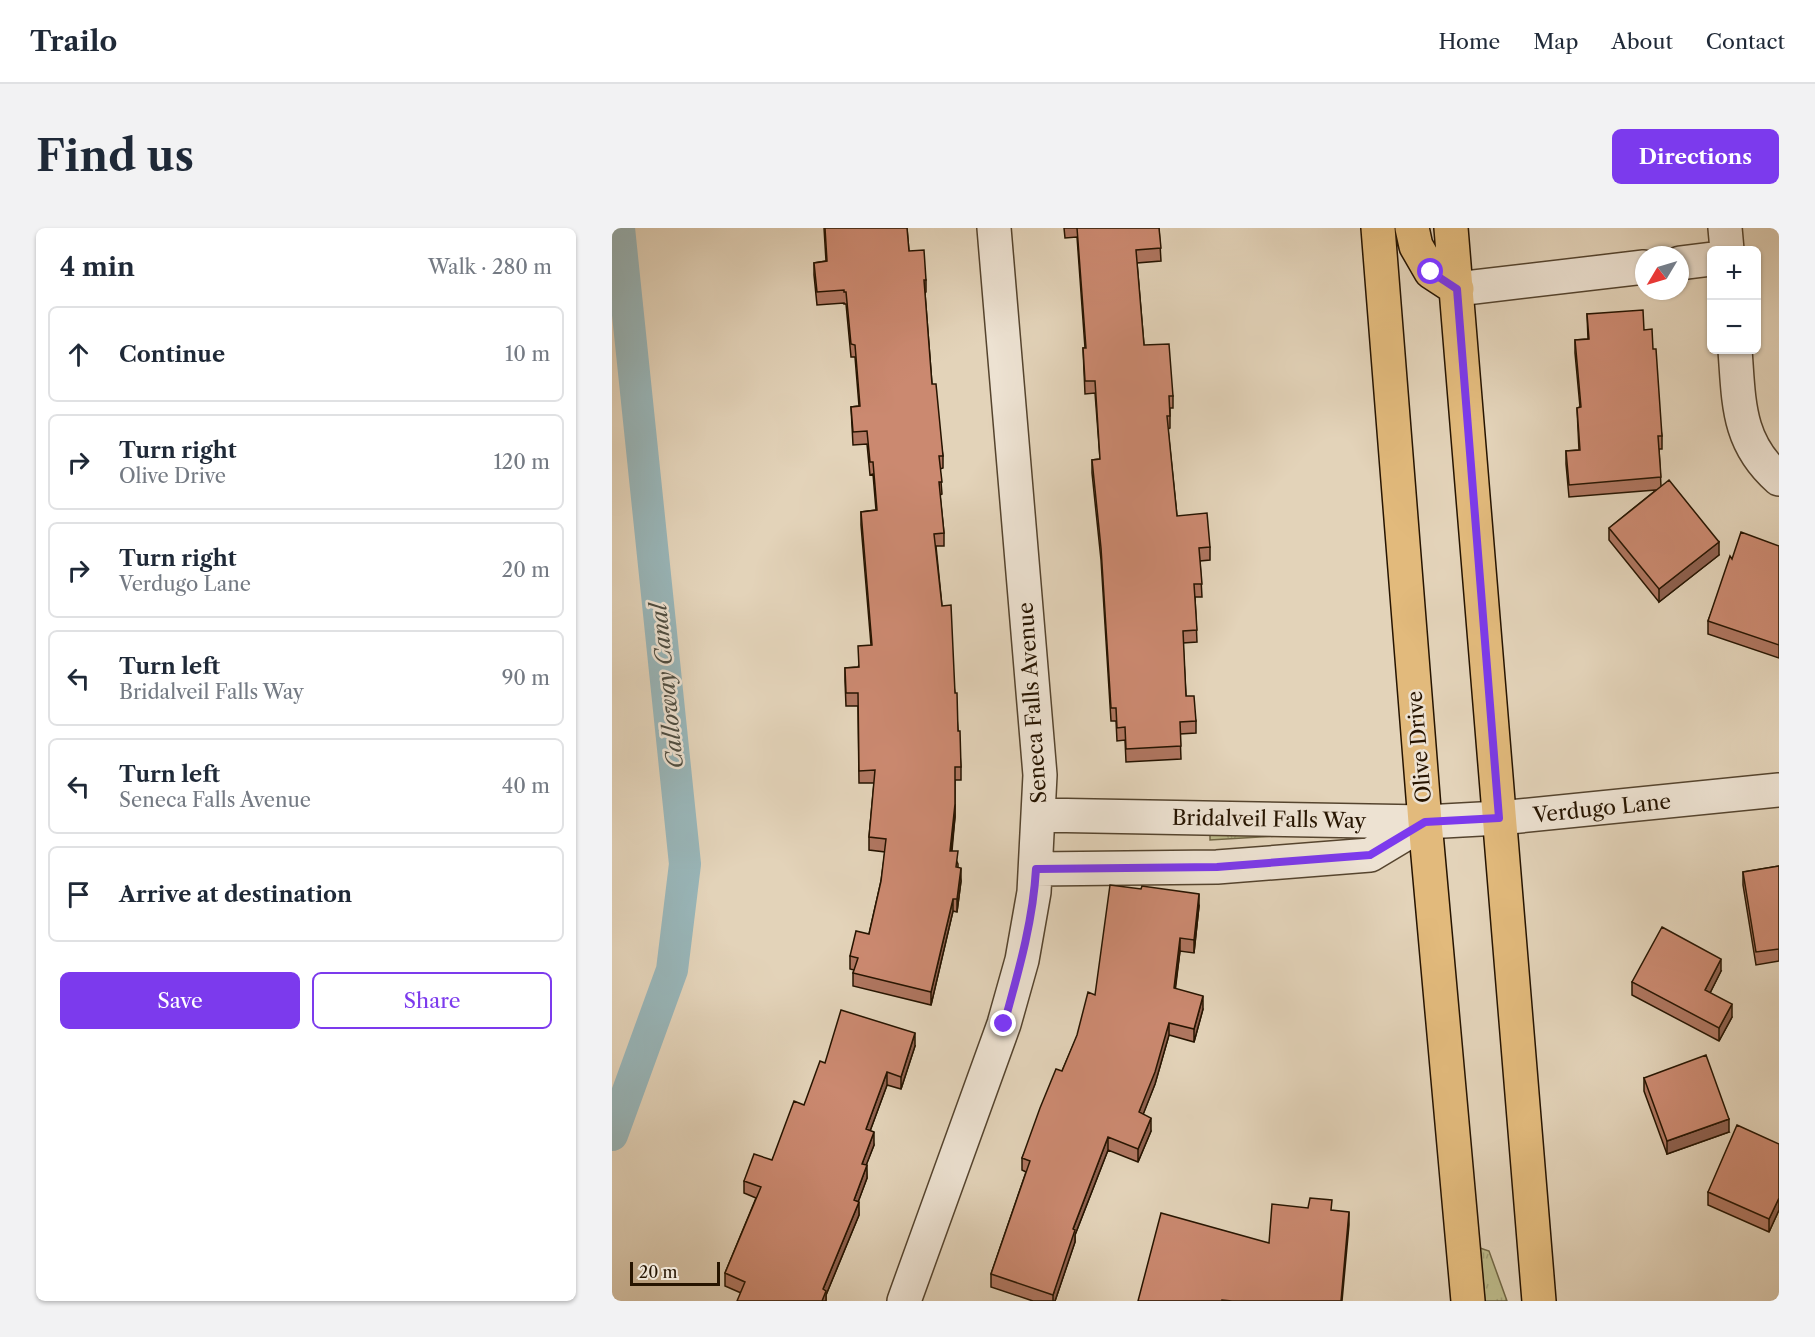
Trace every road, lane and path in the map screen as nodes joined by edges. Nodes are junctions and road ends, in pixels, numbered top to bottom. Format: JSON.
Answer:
{"nodes":[{"id":1,"x":994,"y":228,"type":"edge"},
{"id":2,"x":1378,"y":228,"type":"edge"},
{"id":3,"x":1412,"y":228,"type":"edge"},
{"id":4,"x":1451,"y":228,"type":"edge"},
{"id":5,"x":1725,"y":228,"type":"edge"},
{"id":6,"x":1727,"y":246,"type":"edge"},
{"id":7,"x":1707,"y":260,"type":"edge"},
{"id":8,"x":1689,"y":262,"type":"edge"},
{"id":9,"x":1635,"y":268,"type":"edge"},
{"id":10,"x":1457,"y":289,"type":"junction"},
{"id":11,"x":1735,"y":354,"type":"edge"},
{"id":12,"x":1779,"y":479,"type":"edge"},
{"id":13,"x":1779,"y":790,"type":"edge"},
{"id":14,"x":1039,"y":815,"type":"junction"},
{"id":15,"x":1499,"y":818,"type":"junction"},
{"id":16,"x":1425,"y":822,"type":"junction"},
{"id":17,"x":1036,"y":869,"type":"junction"},
{"id":18,"x":904,"y":1301,"type":"edge"},
{"id":19,"x":1468,"y":1301,"type":"edge"},
{"id":20,"x":1539,"y":1301,"type":"edge"}],
"edges":[{"from":1,"to":14,"type":"street","name":"Seneca Falls Avenue"},
{"from":2,"to":16,"type":"main road","name":"Olive Drive"},
{"from":3,"to":10,"type":"main road"},
{"from":4,"to":10,"type":"main road"},
{"from":5,"to":6,"type":"street"},
{"from":7,"to":8,"type":"street"},
{"from":9,"to":10,"type":"street"},
{"from":10,"to":15,"type":"main road"},
{"from":11,"to":12,"type":"street"},
{"from":13,"to":15,"type":"street","name":"Verdugo Lane"},
{"from":14,"to":16,"type":"street","name":"Bridalveil Falls Way"},
{"from":14,"to":17,"type":"street","name":"Seneca Falls Avenue"},
{"from":15,"to":16,"type":"street","name":"Verdugo Lane"},
{"from":15,"to":20,"type":"main road"},
{"from":16,"to":17,"type":"street","name":"Bridalveil Falls Way"},
{"from":16,"to":19,"type":"main road","name":"Olive Drive"},
{"from":17,"to":18,"type":"street","name":"Seneca Falls Avenue"}]}
